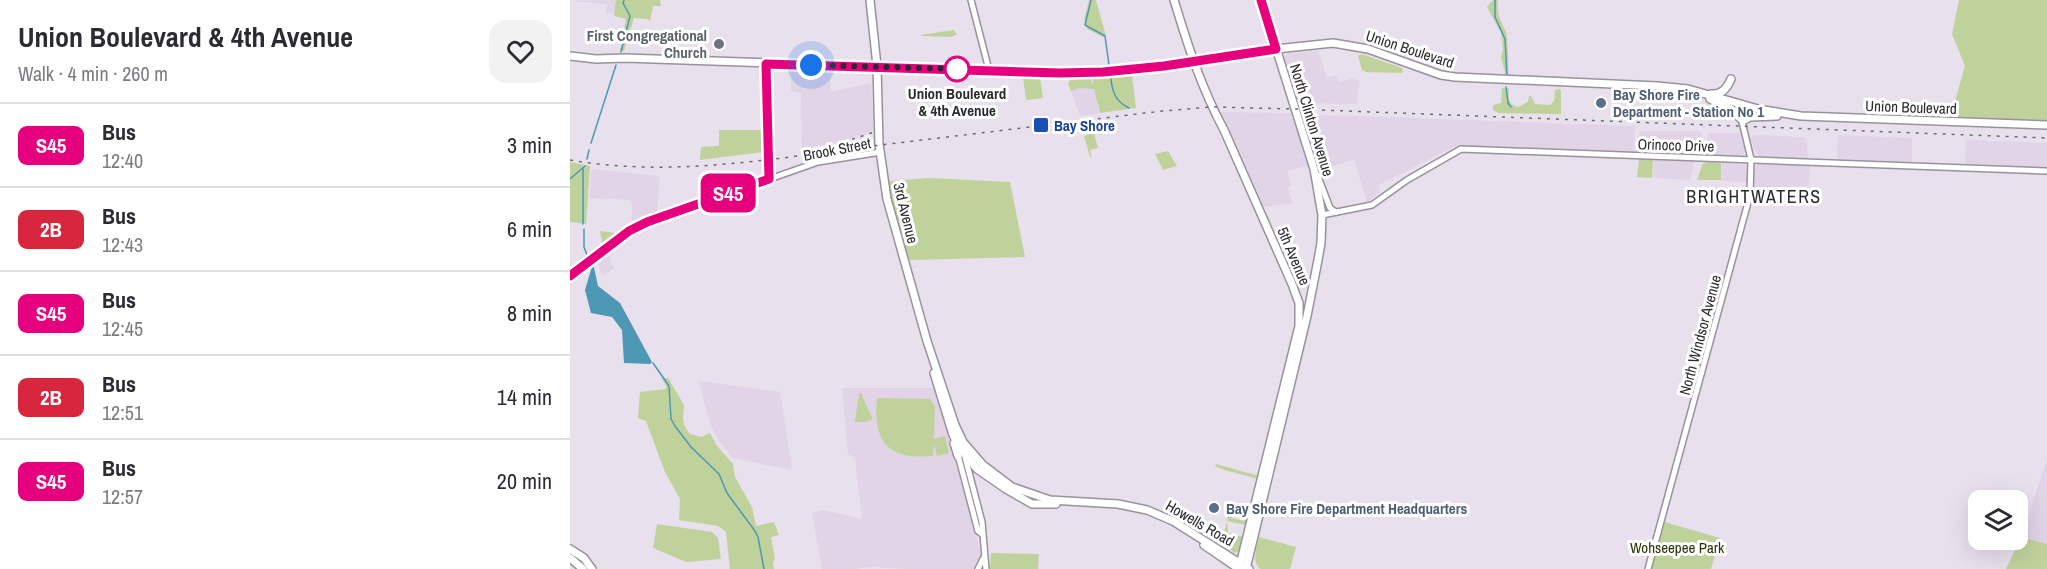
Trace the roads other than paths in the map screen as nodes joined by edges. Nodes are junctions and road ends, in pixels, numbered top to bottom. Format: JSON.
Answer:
{"nodes":[{"id":1,"x":870,"y":0,"type":"edge"},
{"id":2,"x":971,"y":0,"type":"edge"},
{"id":3,"x":1174,"y":0,"type":"edge"},
{"id":4,"x":1261,"y":0,"type":"edge"},
{"id":5,"x":1276,"y":49,"type":"junction"},
{"id":6,"x":570,"y":56,"type":"edge"},
{"id":7,"x":1193,"y":62,"type":"junction"},
{"id":8,"x":766,"y":64,"type":"junction"},
{"id":9,"x":877,"y":66,"type":"junction"},
{"id":10,"x":989,"y":70,"type":"junction"},
{"id":11,"x":1731,"y":79,"type":"dead end"},
{"id":12,"x":1688,"y":89,"type":"junction"},
{"id":13,"x":1697,"y":92,"type":"junction"},
{"id":14,"x":1738,"y":105,"type":"junction"},
{"id":15,"x":1801,"y":116,"type":"junction"},
{"id":16,"x":1743,"y":121,"type":"junction"},
{"id":17,"x":2047,"y":125,"type":"edge"},
{"id":18,"x":880,"y":153,"type":"junction"},
{"id":19,"x":1751,"y":159,"type":"junction"},
{"id":20,"x":1314,"y":170,"type":"junction"},
{"id":21,"x":2047,"y":171,"type":"edge"},
{"id":22,"x":769,"y":179,"type":"junction"},
{"id":23,"x":1338,"y":212,"type":"junction"},
{"id":24,"x":1322,"y":214,"type":"junction"},
{"id":25,"x":570,"y":276,"type":"edge"},
{"id":26,"x":927,"y":341,"type":"junction"},
{"id":27,"x":962,"y":449,"type":"junction"},
{"id":28,"x":570,"y":549,"type":"edge"},
{"id":29,"x":985,"y":552,"type":"junction"},
{"id":30,"x":570,"y":558,"type":"edge"},
{"id":31,"x":1243,"y":568,"type":"edge"},
{"id":32,"x":583,"y":569,"type":"edge"},
{"id":33,"x":592,"y":569,"type":"edge"},
{"id":34,"x":978,"y":569,"type":"edge"},
{"id":35,"x":986,"y":569,"type":"edge"},
{"id":36,"x":1648,"y":569,"type":"edge"}],
"edges":[{"from":1,"to":9,"type":"main road","name":"3rd Avenue"},
{"from":2,"to":10,"type":"street"},
{"from":3,"to":7,"type":"main road","name":"5th Avenue"},
{"from":4,"to":5,"type":"main road","name":"North Clinton Avenue"},
{"from":5,"to":7,"type":"main road","name":"Union Boulevard"},
{"from":5,"to":12,"type":"main road","name":"Union Boulevard"},
{"from":5,"to":20,"type":"main road","name":"North Clinton Avenue"},
{"from":6,"to":8,"type":"main road","name":"Union Boulevard"},
{"from":7,"to":10,"type":"main road","name":"Union Boulevard"},
{"from":7,"to":31,"type":"main road","name":"5th Avenue"},
{"from":8,"to":9,"type":"main road","name":"Union Boulevard"},
{"from":8,"to":22,"type":"street"},
{"from":9,"to":10,"type":"main road","name":"Union Boulevard"},
{"from":9,"to":18,"type":"main road","name":"3rd Avenue"},
{"from":11,"to":13,"type":"main road"},
{"from":12,"to":13,"type":"main road","name":"Union Boulevard"},
{"from":12,"to":16,"type":"main road"},
{"from":13,"to":14,"type":"main road","name":"Union Boulevard"},
{"from":14,"to":15,"type":"main road","name":"Union Boulevard"},
{"from":14,"to":16,"type":"street","name":"North Windsor Avenue"},
{"from":15,"to":16,"type":"main road"},
{"from":15,"to":17,"type":"main road","name":"Union Boulevard"},
{"from":16,"to":19,"type":"street","name":"North Windsor Avenue"},
{"from":18,"to":22,"type":"street","name":"Brook Street"},
{"from":18,"to":26,"type":"main road","name":"3rd Avenue"},
{"from":19,"to":21,"type":"street","name":"Orinoco Drive"},
{"from":19,"to":23,"type":"street","name":"Orinoco Drive"},
{"from":19,"to":36,"type":"street","name":"North Windsor Avenue"},
{"from":20,"to":23,"type":"street"},
{"from":20,"to":24,"type":"main road","name":"North Clinton Avenue"},
{"from":22,"to":25,"type":"street","name":"Brook Street"},
{"from":23,"to":24,"type":"street","name":"Orinoco Drive"},
{"from":24,"to":31,"type":"main road","name":"5th Avenue"},
{"from":26,"to":27,"type":"main road","name":"3rd Avenue"},
{"from":26,"to":27,"type":"main road"},
{"from":27,"to":29,"type":"street"},
{"from":27,"to":31,"type":"main road","name":"Howells Road"},
{"from":28,"to":33,"type":"main road"},
{"from":29,"to":34,"type":"street"},
{"from":29,"to":35,"type":"street"},
{"from":30,"to":32,"type":"main road"}]}
